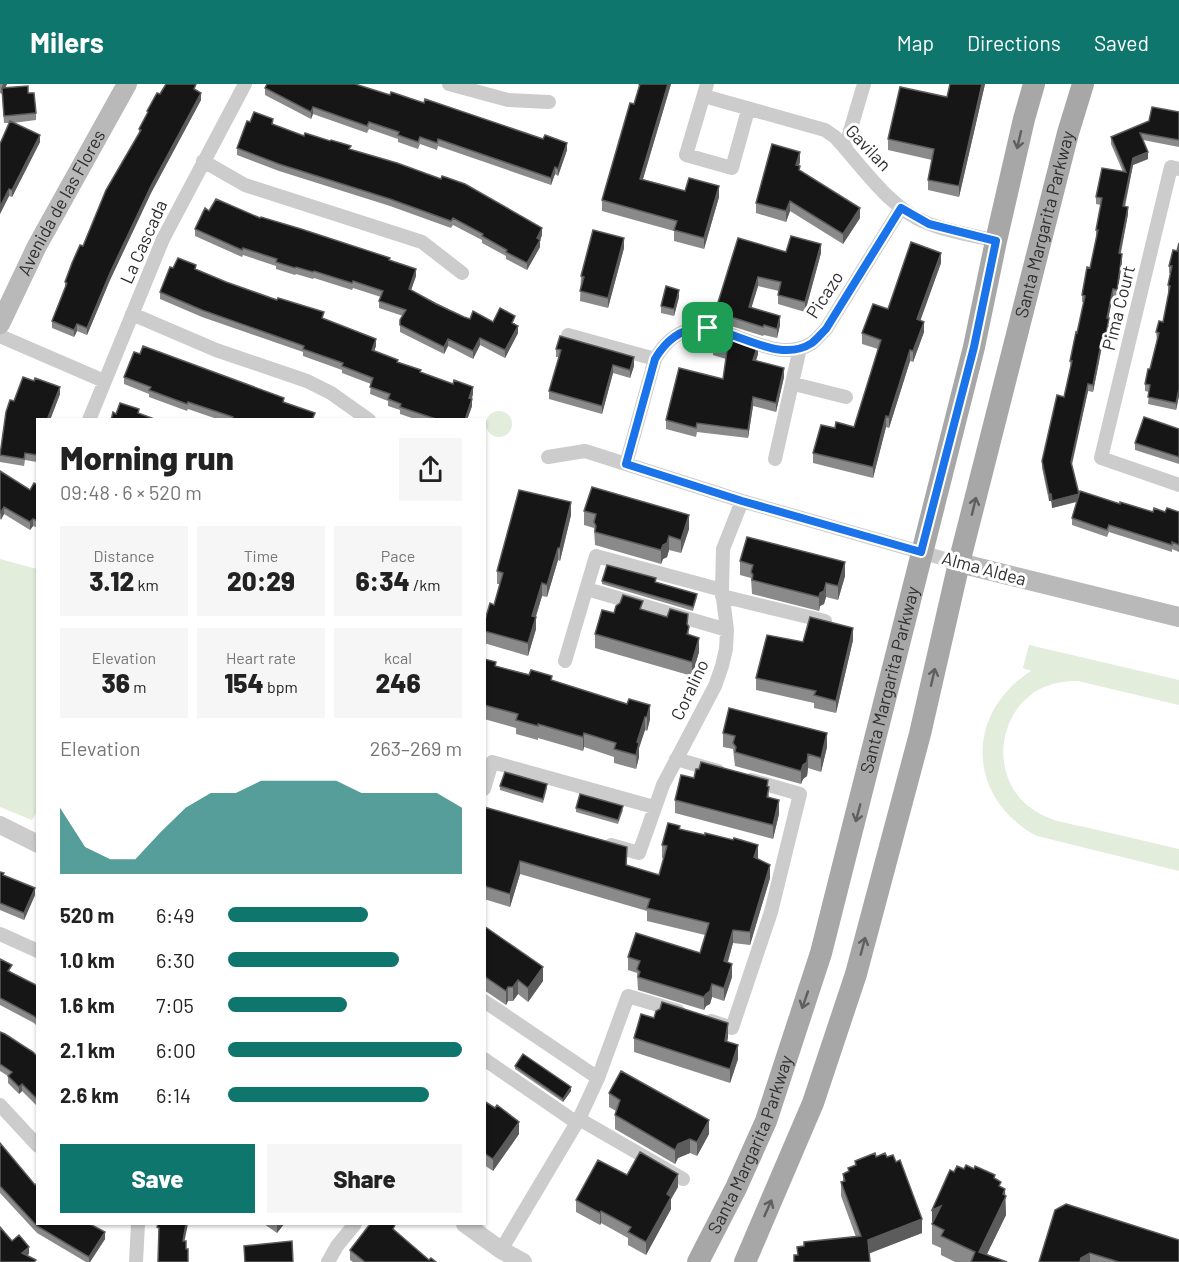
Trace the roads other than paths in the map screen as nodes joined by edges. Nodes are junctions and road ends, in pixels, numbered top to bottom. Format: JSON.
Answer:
{"nodes":[{"id":1,"x":127,"y":84,"type":"edge"},
{"id":2,"x":245,"y":84,"type":"edge"},
{"id":3,"x":449,"y":84,"type":"edge"},
{"id":4,"x":864,"y":84,"type":"edge"},
{"id":5,"x":1034,"y":84,"type":"edge"},
{"id":6,"x":1083,"y":84,"type":"edge"},
{"id":7,"x":706,"y":90,"type":"edge"},
{"id":8,"x":549,"y":102,"type":"dead end"},
{"id":9,"x":748,"y":110,"type":"junction"},
{"id":10,"x":845,"y":148,"type":"junction"},
{"id":11,"x":202,"y":161,"type":"junction"},
{"id":12,"x":1175,"y":168,"type":"edge"},
{"id":13,"x":901,"y":208,"type":"junction"},
{"id":14,"x":996,"y":241,"type":"junction"},
{"id":15,"x":462,"y":273,"type":"dead end"},
{"id":16,"x":132,"y":314,"type":"junction"},
{"id":17,"x":0,"y":324,"type":"edge"},
{"id":18,"x":568,"y":335,"type":"dead end"},
{"id":19,"x":0,"y":336,"type":"edge"},
{"id":20,"x":800,"y":348,"type":"junction"},
{"id":21,"x":655,"y":359,"type":"junction"},
{"id":22,"x":104,"y":381,"type":"junction"},
{"id":23,"x":794,"y":384,"type":"junction"},
{"id":24,"x":846,"y":397,"type":"dead end"},
{"id":25,"x":89,"y":418,"type":"edge"},
{"id":26,"x":366,"y":418,"type":"edge"},
{"id":27,"x":548,"y":457,"type":"dead end"},
{"id":28,"x":775,"y":459,"type":"dead end"},
{"id":29,"x":626,"y":464,"type":"junction"},
{"id":30,"x":1179,"y":485,"type":"edge"},
{"id":31,"x":742,"y":501,"type":"junction"},
{"id":32,"x":921,"y":552,"type":"junction"},
{"id":33,"x":959,"y":563,"type":"junction"},
{"id":34,"x":587,"y":589,"type":"junction"},
{"id":35,"x":722,"y":593,"type":"junction"},
{"id":36,"x":1179,"y":617,"type":"edge"},
{"id":37,"x":836,"y":624,"type":"edge"},
{"id":38,"x":727,"y":630,"type":"junction"},
{"id":39,"x":565,"y":661,"type":"dead end"},
{"id":40,"x":676,"y":759,"type":"junction"},
{"id":41,"x":486,"y":782,"type":"edge"},
{"id":42,"x":654,"y":807,"type":"junction"},
{"id":43,"x":0,"y":825,"type":"edge"},
{"id":44,"x":595,"y":841,"type":"edge"},
{"id":45,"x":36,"y":843,"type":"edge"},
{"id":46,"x":0,"y":934,"type":"edge"},
{"id":47,"x":36,"y":950,"type":"edge"},
{"id":48,"x":486,"y":1002,"type":"edge"},
{"id":49,"x":486,"y":1060,"type":"edge"},
{"id":50,"x":598,"y":1078,"type":"junction"},
{"id":51,"x":0,"y":1105,"type":"edge"},
{"id":52,"x":578,"y":1121,"type":"junction"},
{"id":53,"x":36,"y":1144,"type":"edge"},
{"id":54,"x":683,"y":1179,"type":"dead end"},
{"id":55,"x":137,"y":1225,"type":"edge"},
{"id":56,"x":354,"y":1225,"type":"edge"},
{"id":57,"x":466,"y":1225,"type":"edge"},
{"id":58,"x":501,"y":1250,"type":"junction"},
{"id":59,"x":136,"y":1262,"type":"edge"},
{"id":60,"x":328,"y":1262,"type":"edge"},
{"id":61,"x":523,"y":1262,"type":"edge"},
{"id":62,"x":698,"y":1262,"type":"edge"},
{"id":63,"x":745,"y":1262,"type":"edge"}],
"edges":[{"from":1,"to":17,"type":"main road","name":"Avenida de las Flores"},
{"from":2,"to":11,"type":"street","name":"La Cascada"},
{"from":3,"to":8,"type":"street"},
{"from":4,"to":10,"type":"street"},
{"from":5,"to":14,"type":"main road","name":"Santa Margarita Parkway","one_way":true},
{"from":33,"to":6,"type":"main road","name":"Santa Margarita Parkway","one_way":true},
{"from":7,"to":9,"type":"street","name":"Gavilan"},
{"from":7,"to":9,"type":"street"},
{"from":9,"to":10,"type":"street","name":"Gavilan"},
{"from":10,"to":13,"type":"street","name":"Gavilan"},
{"from":11,"to":15,"type":"street"},
{"from":11,"to":16,"type":"street","name":"La Cascada"},
{"from":12,"to":30,"type":"street","name":"Pima Court"},
{"from":13,"to":14,"type":"street","name":"Gavilan"},
{"from":13,"to":20,"type":"street","name":"Picazo"},
{"from":14,"to":32,"type":"main road","name":"Santa Margarita Parkway"},
{"from":16,"to":22,"type":"street","name":"La Cascada"},
{"from":16,"to":26,"type":"street"},
{"from":18,"to":21,"type":"street"},
{"from":19,"to":22,"type":"street"},
{"from":20,"to":21,"type":"street"},
{"from":20,"to":23,"type":"street"},
{"from":21,"to":29,"type":"street"},
{"from":22,"to":25,"type":"street","name":"La Cascada"},
{"from":23,"to":24,"type":"street"},
{"from":23,"to":28,"type":"street"},
{"from":27,"to":29,"type":"street","name":"Alma Aldea"},
{"from":29,"to":31,"type":"street","name":"Alma Aldea"},
{"from":31,"to":32,"type":"street","name":"Alma Aldea"},
{"from":31,"to":35,"type":"street","name":"Coralino"},
{"from":32,"to":33,"type":"street","name":"Alma Aldea"},
{"from":32,"to":62,"type":"main road","name":"Santa Margarita Parkway","one_way":true},
{"from":33,"to":36,"type":"main road","name":"Alma Aldea"},
{"from":63,"to":33,"type":"main road","name":"Santa Margarita Parkway","one_way":true},
{"from":34,"to":35,"type":"street"},
{"from":34,"to":38,"type":"street"},
{"from":34,"to":39,"type":"street"},
{"from":35,"to":37,"type":"street"},
{"from":35,"to":38,"type":"street","name":"Coralino"},
{"from":38,"to":40,"type":"street","name":"Coralino"},
{"from":40,"to":42,"type":"street","name":"Coralino"},
{"from":40,"to":50,"type":"street"},
{"from":41,"to":42,"type":"street"},
{"from":42,"to":44,"type":"street","name":"Coralino"},
{"from":43,"to":45,"type":"street"},
{"from":46,"to":47,"type":"street"},
{"from":48,"to":50,"type":"street"},
{"from":49,"to":52,"type":"street"},
{"from":50,"to":52,"type":"street"},
{"from":51,"to":53,"type":"street"},
{"from":52,"to":54,"type":"street"},
{"from":52,"to":58,"type":"street"},
{"from":55,"to":59,"type":"street"},
{"from":56,"to":60,"type":"street"},
{"from":57,"to":58,"type":"street"},
{"from":58,"to":61,"type":"street"}]}
